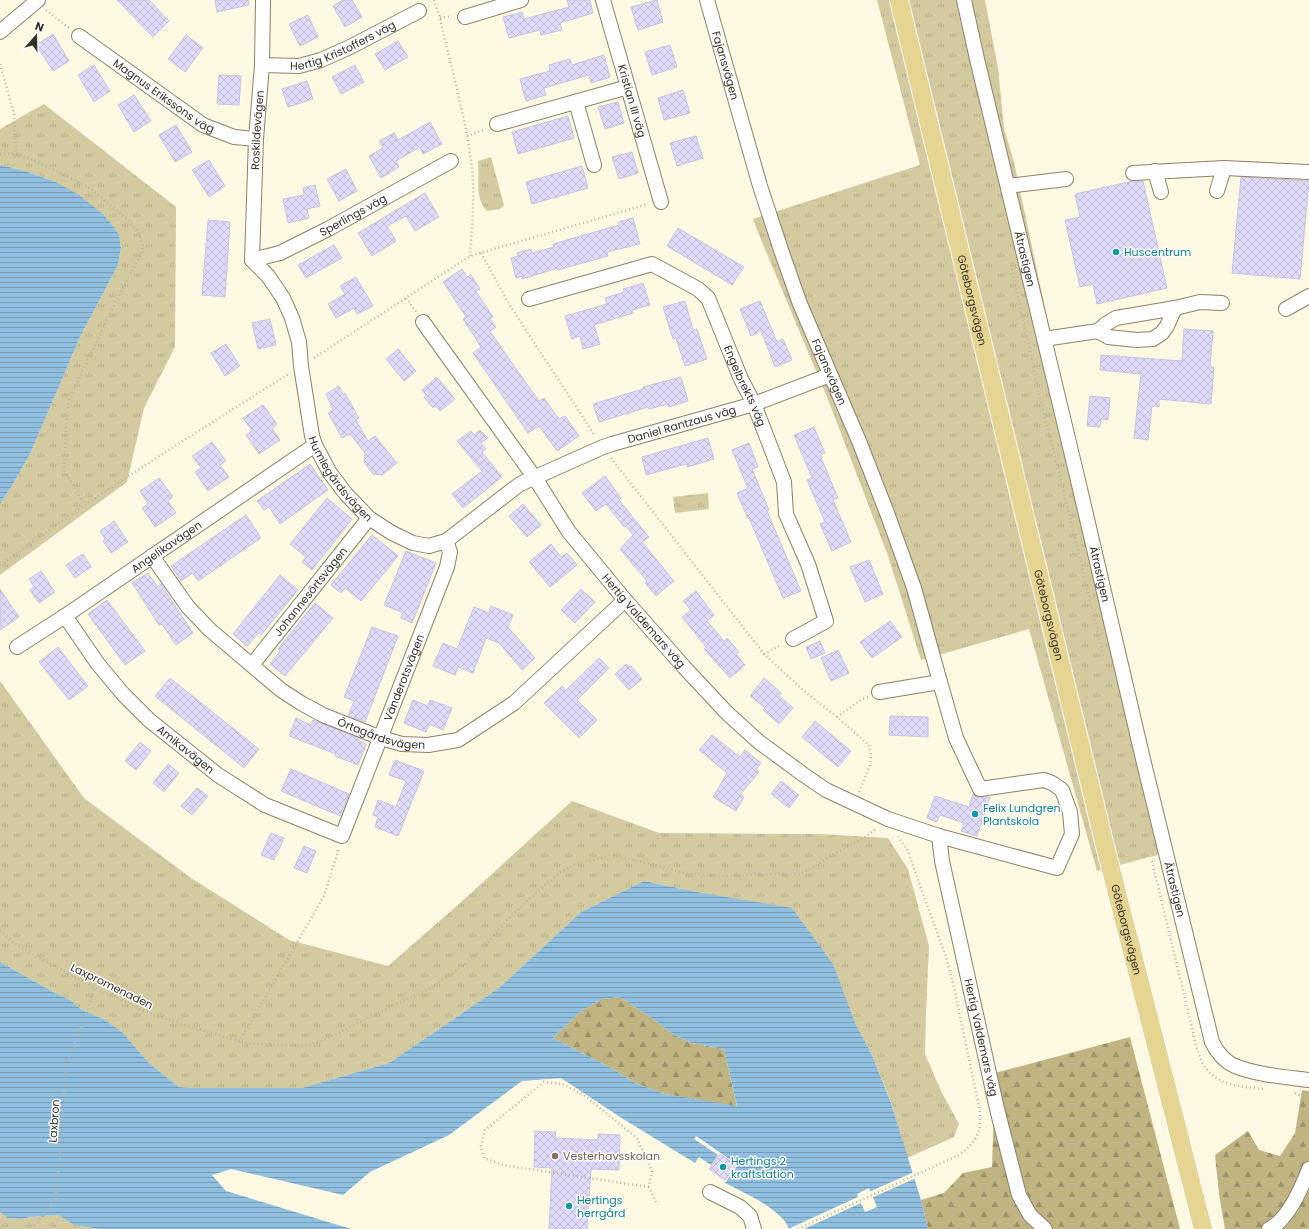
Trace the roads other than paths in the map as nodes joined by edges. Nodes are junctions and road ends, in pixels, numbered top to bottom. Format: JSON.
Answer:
{"nodes":[{"id":1,"x":263,"y":0,"type":"edge"},
{"id":2,"x":522,"y":0,"type":"edge"},
{"id":3,"x":603,"y":0,"type":"edge"},
{"id":4,"x":707,"y":0,"type":"edge"},
{"id":5,"x":899,"y":0,"type":"edge"},
{"id":6,"x":964,"y":0,"type":"edge"},
{"id":7,"x":37,"y":1,"type":"edge"},
{"id":8,"x":419,"y":11,"type":"dead end"},
{"id":9,"x":465,"y":17,"type":"dead end"},
{"id":10,"x":0,"y":32,"type":"edge"},
{"id":11,"x":79,"y":36,"type":"road end"},
{"id":12,"x":262,"y":65,"type":"junction"},
{"id":13,"x":628,"y":87,"type":"junction"},
{"id":14,"x":576,"y":102,"type":"junction"},
{"id":15,"x":498,"y":124,"type":"road end"},
{"id":16,"x":256,"y":139,"type":"junction"},
{"id":17,"x":450,"y":161,"type":"dead end"},
{"id":18,"x":594,"y":165,"type":"dead end"},
{"id":19,"x":1224,"y":168,"type":"junction"},
{"id":20,"x":1155,"y":171,"type":"junction"},
{"id":21,"x":1309,"y":172,"type":"edge"},
{"id":22,"x":1133,"y":173,"type":"dead end"},
{"id":23,"x":1066,"y":179,"type":"dead end"},
{"id":24,"x":1008,"y":186,"type":"junction"},
{"id":25,"x":1218,"y":191,"type":"dead end"},
{"id":26,"x":1161,"y":192,"type":"dead end"},
{"id":27,"x":661,"y":202,"type":"road end"},
{"id":28,"x":252,"y":260,"type":"junction"},
{"id":29,"x":1309,"y":296,"type":"edge"},
{"id":30,"x":529,"y":299,"type":"dead end"},
{"id":31,"x":1222,"y":303,"type":"dead end"},
{"id":32,"x":1175,"y":308,"type":"junction"},
{"id":33,"x":1286,"y":309,"type":"dead end"},
{"id":34,"x":423,"y":322,"type":"dead end"},
{"id":35,"x":1098,"y":331,"type":"junction"},
{"id":36,"x":1044,"y":339,"type":"junction"},
{"id":37,"x":830,"y":375,"type":"junction"},
{"id":38,"x":754,"y":404,"type":"junction"},
{"id":39,"x":315,"y":445,"type":"junction"},
{"id":40,"x":535,"y":478,"type":"junction"},
{"id":41,"x":369,"y":518,"type":"junction"},
{"id":42,"x":446,"y":541,"type":"junction"},
{"id":43,"x":152,"y":556,"type":"junction"},
{"id":44,"x":625,"y":600,"type":"junction"},
{"id":45,"x":65,"y":616,"type":"junction"},
{"id":46,"x":793,"y":639,"type":"road end"},
{"id":47,"x":17,"y":647,"type":"dead end"},
{"id":48,"x":252,"y":665,"type":"junction"},
{"id":49,"x":940,"y":682,"type":"junction"},
{"id":50,"x":879,"y":692,"type":"road end"},
{"id":51,"x":381,"y":738,"type":"junction"},
{"id":52,"x":342,"y":836,"type":"joint"},
{"id":53,"x":939,"y":836,"type":"junction"},
{"id":54,"x":1057,"y":868,"type":"joint"},
{"id":55,"x":1309,"y":1080,"type":"edge"},
{"id":56,"x":1309,"y":1169,"type":"edge"},
{"id":57,"x":710,"y":1192,"type":"dead end"},
{"id":58,"x":754,"y":1229,"type":"edge"},
{"id":59,"x":1044,"y":1229,"type":"edge"},
{"id":60,"x":1203,"y":1229,"type":"edge"},
{"id":61,"x":1269,"y":1229,"type":"edge"}],
"edges":[{"from":1,"to":12,"type":"street","name":"Roskildevägen"},
{"from":2,"to":9,"type":"street"},
{"from":3,"to":13,"type":"street","name":"Kristian III väg"},
{"from":4,"to":37,"type":"street","name":"Fajansvägen"},
{"from":5,"to":60,"type":"main road","name":"Göteborgsvägen"},
{"from":6,"to":24,"type":"street","name":"Ätrastigen"},
{"from":7,"to":10,"type":"street"},
{"from":8,"to":12,"type":"street","name":"Hertig Kristoffers väg"},
{"from":11,"to":16,"type":"street","name":"Magnus Erikssons väg"},
{"from":12,"to":16,"type":"street","name":"Roskildevägen"},
{"from":13,"to":14,"type":"street"},
{"from":13,"to":27,"type":"street","name":"Kristian III väg"},
{"from":14,"to":15,"type":"street"},
{"from":14,"to":18,"type":"street"},
{"from":16,"to":28,"type":"street","name":"Roskildevägen"},
{"from":17,"to":28,"type":"street","name":"Sperlings väg"},
{"from":19,"to":20,"type":"street"},
{"from":19,"to":21,"type":"street"},
{"from":19,"to":25,"type":"street"},
{"from":20,"to":22,"type":"street"},
{"from":20,"to":26,"type":"street"},
{"from":23,"to":24,"type":"street"},
{"from":24,"to":36,"type":"street","name":"Ätrastigen"},
{"from":28,"to":39,"type":"street","name":"Humlegårdsvägen"},
{"from":29,"to":33,"type":"street"},
{"from":30,"to":38,"type":"street","name":"Engelbrekts väg"},
{"from":31,"to":32,"type":"street"},
{"from":32,"to":35,"type":"street"},
{"from":32,"to":35,"type":"street"},
{"from":34,"to":40,"type":"street","name":"Hertig Valdemars väg"},
{"from":35,"to":36,"type":"street"},
{"from":36,"to":55,"type":"street","name":"Ätrastigen"},
{"from":37,"to":38,"type":"street","name":"Daniel Rantzaus väg"},
{"from":37,"to":49,"type":"street","name":"Fajansvägen"},
{"from":38,"to":40,"type":"street","name":"Daniel Rantzaus väg"},
{"from":38,"to":46,"type":"street","name":"Engelbrekts väg"},
{"from":39,"to":41,"type":"street","name":"Humlegårdsvägen"},
{"from":39,"to":43,"type":"street","name":"Angelikavägen"},
{"from":40,"to":42,"type":"street","name":"Humlegårdsvägen"},
{"from":40,"to":44,"type":"street","name":"Hertig Valdemars väg"},
{"from":41,"to":42,"type":"street","name":"Humlegårdsvägen"},
{"from":41,"to":48,"type":"street","name":"Johannesörtsvägen"},
{"from":42,"to":51,"type":"street","name":"Vänderotsvägen"},
{"from":43,"to":45,"type":"street","name":"Angelikavägen"},
{"from":43,"to":48,"type":"street","name":"Örtagårdsvägen"},
{"from":44,"to":51,"type":"street","name":"Örtagårdsvägen"},
{"from":44,"to":53,"type":"street","name":"Hertig Valdemars väg"},
{"from":45,"to":47,"type":"street","name":"Angelikavägen"},
{"from":45,"to":52,"type":"street","name":"Amikavägen"},
{"from":48,"to":51,"type":"street","name":"Örtagårdsvägen"},
{"from":49,"to":50,"type":"street"},
{"from":49,"to":54,"type":"street","name":"Fajansvägen"},
{"from":51,"to":52,"type":"street","name":"Vänderotsvägen"},
{"from":53,"to":54,"type":"street","name":"Hertig Valdemars väg"},
{"from":53,"to":59,"type":"street","name":"Hertig Valdemars väg"},
{"from":56,"to":61,"type":"street"},
{"from":57,"to":58,"type":"street"}]}
